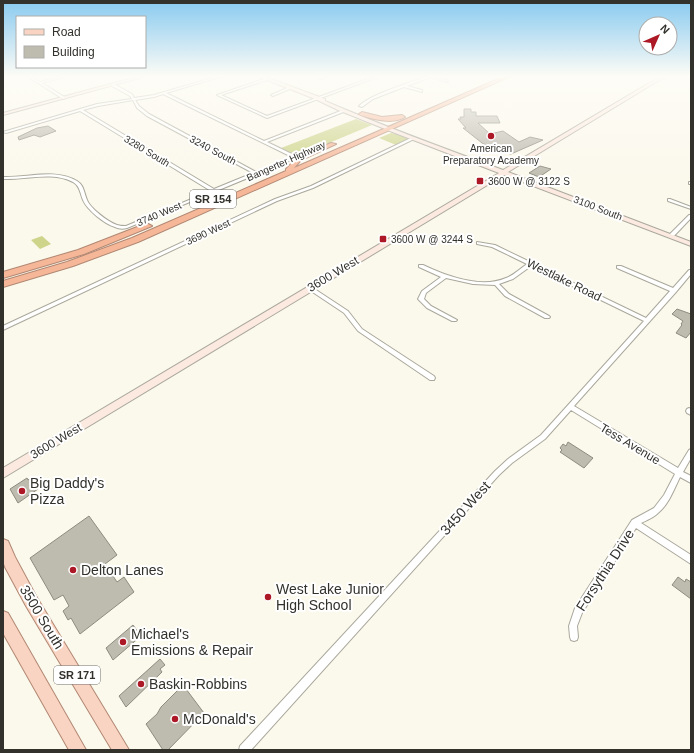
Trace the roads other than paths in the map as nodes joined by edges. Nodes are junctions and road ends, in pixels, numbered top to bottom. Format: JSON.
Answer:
{"nodes":[{"id":1,"x":14,"y":111,"type":"edge"},
{"id":2,"x":76,"y":111,"type":"edge"},
{"id":3,"x":82,"y":111,"type":"edge"},
{"id":4,"x":143,"y":111,"type":"edge"},
{"id":5,"x":200,"y":111,"type":"edge"},
{"id":6,"x":255,"y":111,"type":"edge"},
{"id":7,"x":282,"y":111,"type":"edge"},
{"id":8,"x":344,"y":111,"type":"joint"},
{"id":9,"x":354,"y":111,"type":"edge"},
{"id":10,"x":418,"y":111,"type":"edge"},
{"id":11,"x":424,"y":111,"type":"edge"},
{"id":12,"x":605,"y":111,"type":"edge"},
{"id":13,"x":3,"y":114,"type":"edge"},
{"id":14,"x":362,"y":114,"type":"junction"},
{"id":15,"x":402,"y":118,"type":"junction"},
{"id":16,"x":388,"y":126,"type":"junction"},
{"id":17,"x":367,"y":130,"type":"dead end"},
{"id":18,"x":5,"y":132,"type":"dead end"},
{"id":19,"x":414,"y":138,"type":"junction"},
{"id":20,"x":264,"y":142,"type":"junction"},
{"id":21,"x":339,"y":142,"type":"dead end"},
{"id":22,"x":294,"y":160,"type":"junction"},
{"id":23,"x":504,"y":171,"type":"junction"},
{"id":24,"x":256,"y":173,"type":"junction"},
{"id":25,"x":3,"y":178,"type":"edge"},
{"id":26,"x":214,"y":191,"type":"junction"},
{"id":27,"x":238,"y":195,"type":"junction"},
{"id":28,"x":669,"y":200,"type":"dead end"},
{"id":29,"x":691,"y":208,"type":"edge"},
{"id":30,"x":691,"y":216,"type":"edge"},
{"id":31,"x":671,"y":236,"type":"junction"},
{"id":32,"x":480,"y":243,"type":"dead end"},
{"id":33,"x":691,"y":244,"type":"edge"},
{"id":34,"x":81,"y":252,"type":"junction"},
{"id":35,"x":70,"y":264,"type":"junction"},
{"id":36,"x":530,"y":264,"type":"junction"},
{"id":37,"x":421,"y":266,"type":"dead end"},
{"id":38,"x":619,"y":267,"type":"dead end"},
{"id":39,"x":691,"y":271,"type":"edge"},
{"id":40,"x":3,"y":275,"type":"edge"},
{"id":41,"x":444,"y":277,"type":"junction"},
{"id":42,"x":3,"y":280,"type":"edge"},
{"id":43,"x":496,"y":283,"type":"junction"},
{"id":44,"x":3,"y":284,"type":"edge"},
{"id":45,"x":310,"y":288,"type":"junction"},
{"id":46,"x":3,"y":290,"type":"edge"},
{"id":47,"x":674,"y":291,"type":"junction"},
{"id":48,"x":547,"y":318,"type":"dead end"},
{"id":49,"x":454,"y":320,"type":"dead end"},
{"id":50,"x":648,"y":320,"type":"junction"},
{"id":51,"x":3,"y":328,"type":"edge"},
{"id":52,"x":432,"y":378,"type":"dead end"},
{"id":53,"x":570,"y":407,"type":"junction"},
{"id":54,"x":691,"y":452,"type":"edge"},
{"id":55,"x":3,"y":473,"type":"edge"},
{"id":56,"x":678,"y":473,"type":"junction"},
{"id":57,"x":691,"y":480,"type":"edge"},
{"id":58,"x":635,"y":523,"type":"junction"},
{"id":59,"x":3,"y":545,"type":"edge"},
{"id":60,"x":691,"y":560,"type":"edge"},
{"id":61,"x":3,"y":618,"type":"edge"},
{"id":62,"x":574,"y":637,"type":"dead end"},
{"id":63,"x":78,"y":750,"type":"edge"},
{"id":64,"x":121,"y":750,"type":"edge"},
{"id":65,"x":244,"y":750,"type":"edge"}],
"edges":[{"from":1,"to":13,"type":"street"},
{"from":2,"to":18,"type":"street"},
{"from":3,"to":26,"type":"street","name":"3280 South"},
{"from":4,"to":24,"type":"street","name":"3240 South"},
{"from":5,"to":20,"type":"street"},
{"from":6,"to":7,"type":"street"},
{"from":8,"to":16,"type":"street","name":"3100 South"},
{"from":8,"to":20,"type":"street"},
{"from":9,"to":14,"type":"street","name":"3100 South"},
{"from":10,"to":15,"type":"highway","name":"Bangerter Highway","number":"SR 154"},
{"from":11,"to":16,"type":"highway","name":"Bangerter Highway","number":"SR 154"},
{"from":12,"to":23,"type":"street","name":"3600 West"},
{"from":14,"to":15,"type":"highway"},
{"from":14,"to":16,"type":"street","name":"3100 South"},
{"from":15,"to":16,"type":"highway","name":"Bangerter Highway","number":"SR 154"},
{"from":16,"to":17,"type":"highway"},
{"from":16,"to":19,"type":"street","name":"3100 South"},
{"from":16,"to":22,"type":"highway","name":"Bangerter Highway","number":"SR 154"},
{"from":16,"to":23,"type":"street","name":"3100 South"},
{"from":16,"to":27,"type":"highway","name":"Bangerter Highway","number":"SR 154"},
{"from":19,"to":23,"type":"street","name":"3100 South"},
{"from":19,"to":51,"type":"street","name":"3690 West"},
{"from":20,"to":22,"type":"street"},
{"from":21,"to":22,"type":"highway"},
{"from":22,"to":24,"type":"street","name":"3740 West"},
{"from":22,"to":27,"type":"highway"},
{"from":22,"to":34,"type":"highway","name":"Bangerter Highway","number":"SR 154"},
{"from":23,"to":31,"type":"street","name":"3100 South"},
{"from":23,"to":45,"type":"street","name":"3600 West"},
{"from":24,"to":26,"type":"street","name":"3740 West"},
{"from":25,"to":26,"type":"street","name":"3740 West"},
{"from":27,"to":35,"type":"highway","name":"Bangerter Highway","number":"SR 154"},
{"from":28,"to":29,"type":"street"},
{"from":30,"to":31,"type":"street"},
{"from":31,"to":33,"type":"street","name":"3100 South"},
{"from":32,"to":36,"type":"street","name":"Westlake Road"},
{"from":34,"to":40,"type":"highway","name":"Bangerter Highway","number":"SR 154"},
{"from":34,"to":42,"type":"highway"},
{"from":35,"to":44,"type":"highway","name":"Bangerter Highway","number":"SR 154"},
{"from":35,"to":46,"type":"highway"},
{"from":36,"to":43,"type":"street"},
{"from":36,"to":50,"type":"street","name":"Westlake Road"},
{"from":37,"to":41,"type":"street"},
{"from":38,"to":47,"type":"street"},
{"from":39,"to":47,"type":"street","name":"3450 West"},
{"from":41,"to":43,"type":"street"},
{"from":41,"to":49,"type":"street"},
{"from":43,"to":48,"type":"street"},
{"from":45,"to":52,"type":"street"},
{"from":45,"to":55,"type":"street","name":"3600 West"},
{"from":47,"to":50,"type":"street","name":"3450 West"},
{"from":50,"to":53,"type":"street","name":"3450 West"},
{"from":53,"to":56,"type":"street","name":"Tess Avenue"},
{"from":53,"to":65,"type":"street","name":"3450 West"},
{"from":54,"to":56,"type":"street","name":"Forsythia Drive"},
{"from":56,"to":57,"type":"street","name":"Tess Avenue"},
{"from":56,"to":58,"type":"street","name":"Forsythia Drive"},
{"from":58,"to":60,"type":"street"},
{"from":58,"to":62,"type":"street","name":"Forsythia Drive"},
{"from":59,"to":64,"type":"main road","name":"3500 South","number":"SR 171"},
{"from":61,"to":63,"type":"main road","number":"SR 171"}]}
